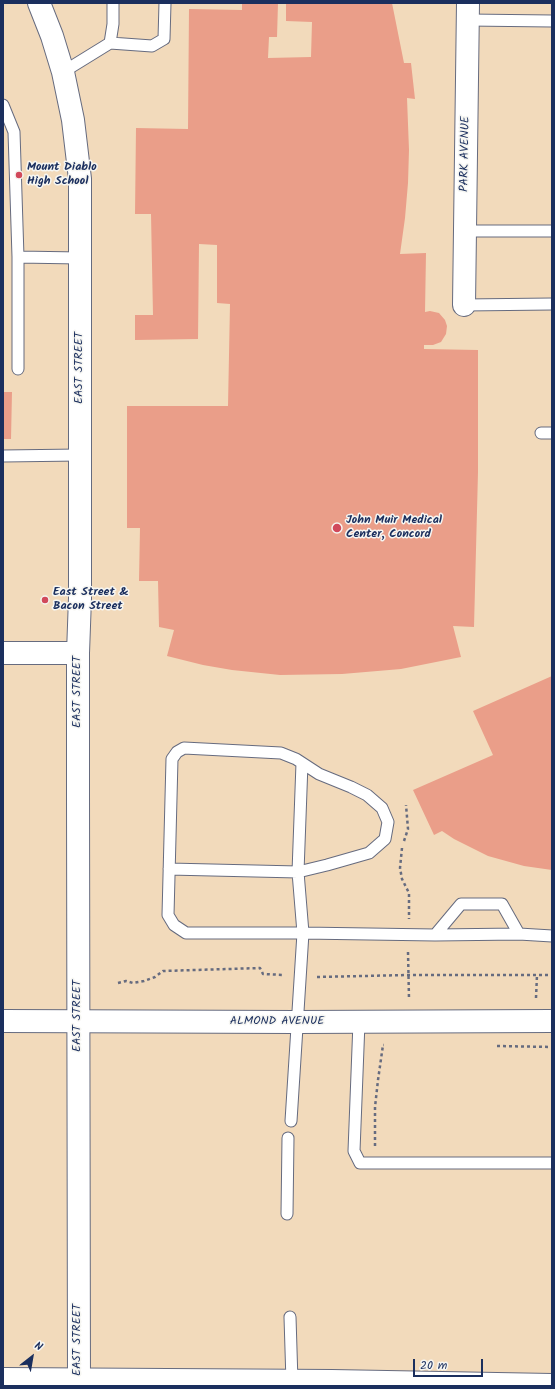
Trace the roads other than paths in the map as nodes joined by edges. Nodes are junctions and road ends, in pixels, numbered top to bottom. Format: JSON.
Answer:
{"nodes":[{"id":1,"x":39,"y":3,"type":"edge"},
{"id":2,"x":113,"y":3,"type":"edge"},
{"id":3,"x":165,"y":3,"type":"edge"},
{"id":4,"x":468,"y":12,"type":"edge"},
{"id":5,"x":552,"y":21,"type":"edge"},
{"id":6,"x":110,"y":43,"type":"junction"},
{"id":7,"x":63,"y":72,"type":"junction"},
{"id":8,"x":3,"y":104,"type":"edge"},
{"id":9,"x":552,"y":231,"type":"edge"},
{"id":10,"x":465,"y":232,"type":"junction"},
{"id":11,"x":18,"y":257,"type":"junction"},
{"id":12,"x":80,"y":258,"type":"junction"},
{"id":13,"x":552,"y":304,"type":"edge"},
{"id":14,"x":464,"y":305,"type":"joint"},
{"id":15,"x":18,"y":369,"type":"dead end"},
{"id":16,"x":79,"y":455,"type":"junction"},
{"id":17,"x":3,"y":456,"type":"edge"},
{"id":18,"x":3,"y":653,"type":"edge"},
{"id":19,"x":78,"y":653,"type":"junction"},
{"id":20,"x":302,"y":763,"type":"junction"},
{"id":21,"x":169,"y":870,"type":"junction"},
{"id":22,"x":298,"y":872,"type":"junction"},
{"id":23,"x":303,"y":933,"type":"junction"},
{"id":24,"x":519,"y":934,"type":"junction"},
{"id":25,"x":435,"y":935,"type":"junction"},
{"id":26,"x":552,"y":936,"type":"edge"},
{"id":27,"x":78,"y":1020,"type":"junction"},
{"id":28,"x":3,"y":1021,"type":"edge"},
{"id":29,"x":552,"y":1021,"type":"edge"},
{"id":30,"x":296,"y":1022,"type":"junction"},
{"id":31,"x":359,"y":1022,"type":"junction"},
{"id":32,"x":291,"y":1121,"type":"dead end"},
{"id":33,"x":288,"y":1138,"type":"dead end"},
{"id":34,"x":552,"y":1163,"type":"edge"},
{"id":35,"x":287,"y":1214,"type":"dead end"},
{"id":36,"x":290,"y":1317,"type":"dead end"},
{"id":37,"x":3,"y":1379,"type":"edge"},
{"id":38,"x":292,"y":1382,"type":"junction"},
{"id":39,"x":79,"y":1383,"type":"edge"},
{"id":40,"x":247,"y":1384,"type":"edge"},
{"id":41,"x":552,"y":1385,"type":"edge"}],
"edges":[{"from":1,"to":7,"type":"street","name":"EAST STREET"},
{"from":2,"to":6,"type":"lane"},
{"from":3,"to":6,"type":"lane"},
{"from":4,"to":5,"type":"lane"},
{"from":4,"to":10,"type":"street","name":"PARK AVENUE"},
{"from":6,"to":7,"type":"lane"},
{"from":7,"to":12,"type":"street","name":"EAST STREET"},
{"from":8,"to":11,"type":"lane"},
{"from":9,"to":10,"type":"lane"},
{"from":10,"to":14,"type":"street","name":"PARK AVENUE"},
{"from":11,"to":12,"type":"lane"},
{"from":11,"to":15,"type":"lane"},
{"from":12,"to":16,"type":"street","name":"EAST STREET"},
{"from":13,"to":14,"type":"lane"},
{"from":16,"to":17,"type":"lane"},
{"from":16,"to":19,"type":"street","name":"EAST STREET"},
{"from":18,"to":19,"type":"street"},
{"from":19,"to":27,"type":"street","name":"EAST STREET"},
{"from":20,"to":21,"type":"lane"},
{"from":20,"to":22,"type":"lane"},
{"from":20,"to":22,"type":"lane"},
{"from":21,"to":22,"type":"lane"},
{"from":21,"to":23,"type":"lane"},
{"from":22,"to":23,"type":"lane"},
{"from":23,"to":25,"type":"lane"},
{"from":23,"to":30,"type":"lane"},
{"from":24,"to":25,"type":"lane"},
{"from":24,"to":25,"type":"lane"},
{"from":24,"to":26,"type":"lane"},
{"from":27,"to":28,"type":"street","name":"ALMOND AVENUE"},
{"from":27,"to":30,"type":"street","name":"ALMOND AVENUE"},
{"from":27,"to":39,"type":"street","name":"EAST STREET"},
{"from":29,"to":31,"type":"street","name":"ALMOND AVENUE"},
{"from":30,"to":31,"type":"street","name":"ALMOND AVENUE"},
{"from":30,"to":32,"type":"lane"},
{"from":31,"to":34,"type":"lane"},
{"from":33,"to":35,"type":"lane"},
{"from":36,"to":38,"type":"lane"},
{"from":37,"to":39,"type":"street"},
{"from":38,"to":40,"type":"street"},
{"from":38,"to":41,"type":"street"},
{"from":39,"to":40,"type":"street"}]}
